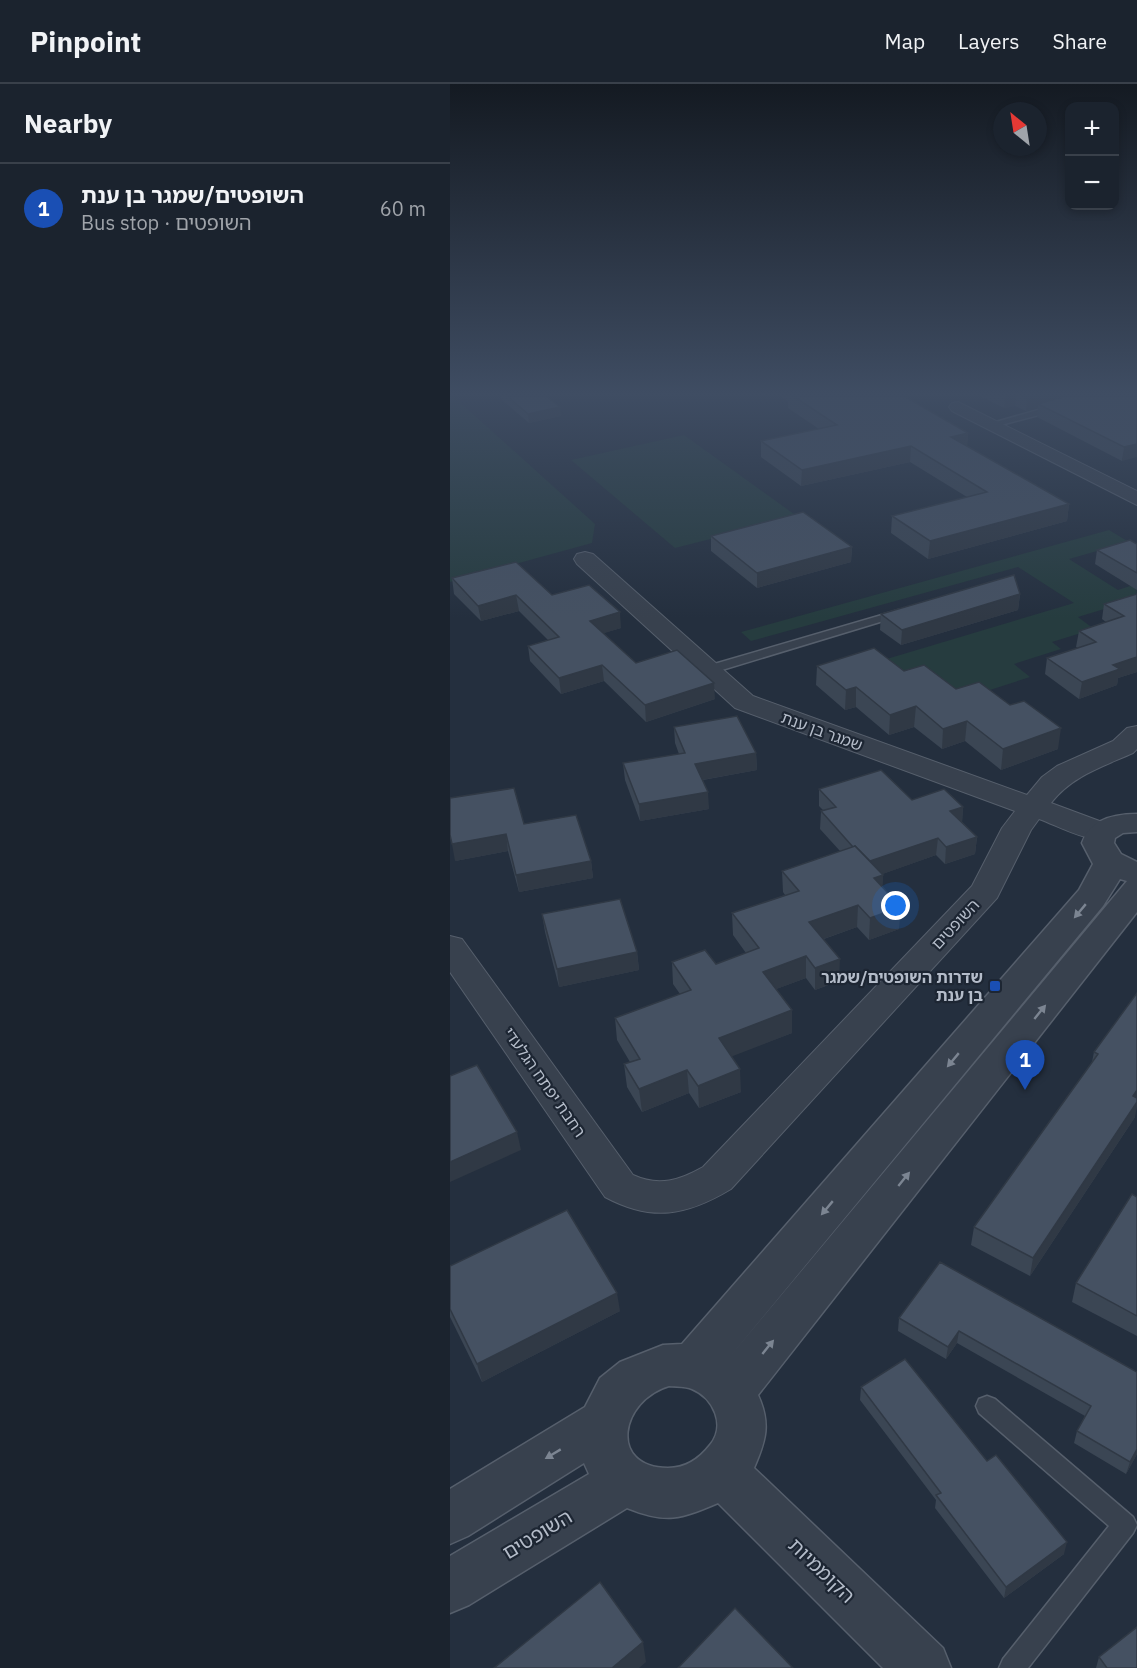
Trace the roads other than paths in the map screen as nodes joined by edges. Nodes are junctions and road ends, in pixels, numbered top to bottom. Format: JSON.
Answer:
{"nodes":[{"id":1,"x":1080,"y":470,"type":"edge"},
{"id":2,"x":1137,"y":500,"type":"edge"},
{"id":3,"x":585,"y":559,"type":"dead end"},
{"id":4,"x":914,"y":609,"type":"edge"},
{"id":5,"x":708,"y":670,"type":"junction"},
{"id":6,"x":1137,"y":734,"type":"edge"},
{"id":7,"x":1033,"y":808,"type":"junction"},
{"id":8,"x":1137,"y":823,"type":"edge"},
{"id":9,"x":1122,"y":864,"type":"edge"},
{"id":10,"x":450,"y":947,"type":"edge"},
{"id":11,"x":654,"y":1199,"type":"joint"},
{"id":12,"x":692,"y":1367,"type":"junction"},
{"id":13,"x":731,"y":1392,"type":"junction"},
{"id":14,"x":987,"y":1406,"type":"dead end"},
{"id":15,"x":603,"y":1423,"type":"junction"},
{"id":16,"x":722,"y":1472,"type":"junction"},
{"id":17,"x":624,"y":1481,"type":"junction"},
{"id":18,"x":450,"y":1518,"type":"edge"},
{"id":19,"x":450,"y":1586,"type":"edge"},
{"id":20,"x":923,"y":1668,"type":"edge"},
{"id":21,"x":1012,"y":1668,"type":"edge"}],
"edges":[{"from":1,"to":2,"type":"street"},
{"from":3,"to":5,"type":"street","name":"שמגר בן ענת"},
{"from":4,"to":5,"type":"lane"},
{"from":5,"to":7,"type":"street","name":"שמגר בן ענת"},
{"from":6,"to":7,"type":"street","name":"השופטים"},
{"from":7,"to":9,"type":"street","name":"שמגר בן ענת"},
{"from":7,"to":11,"type":"street","name":"השופטים"},
{"from":8,"to":9,"type":"street"},
{"from":9,"to":12,"type":"street","one_way":true},
{"from":13,"to":9,"type":"street","one_way":true},
{"from":10,"to":11,"type":"street","name":"רחבת יפתח הגלעדי"},
{"from":12,"to":13,"type":"street"},
{"from":12,"to":15,"type":"street"},
{"from":13,"to":16,"type":"street"},
{"from":14,"to":21,"type":"lane"},
{"from":15,"to":17,"type":"street"},
{"from":15,"to":18,"type":"street","one_way":true},
{"from":16,"to":17,"type":"street"},
{"from":16,"to":20,"type":"street","name":"הקוממיות"},
{"from":17,"to":19,"type":"street","name":"השופטים"}]}
